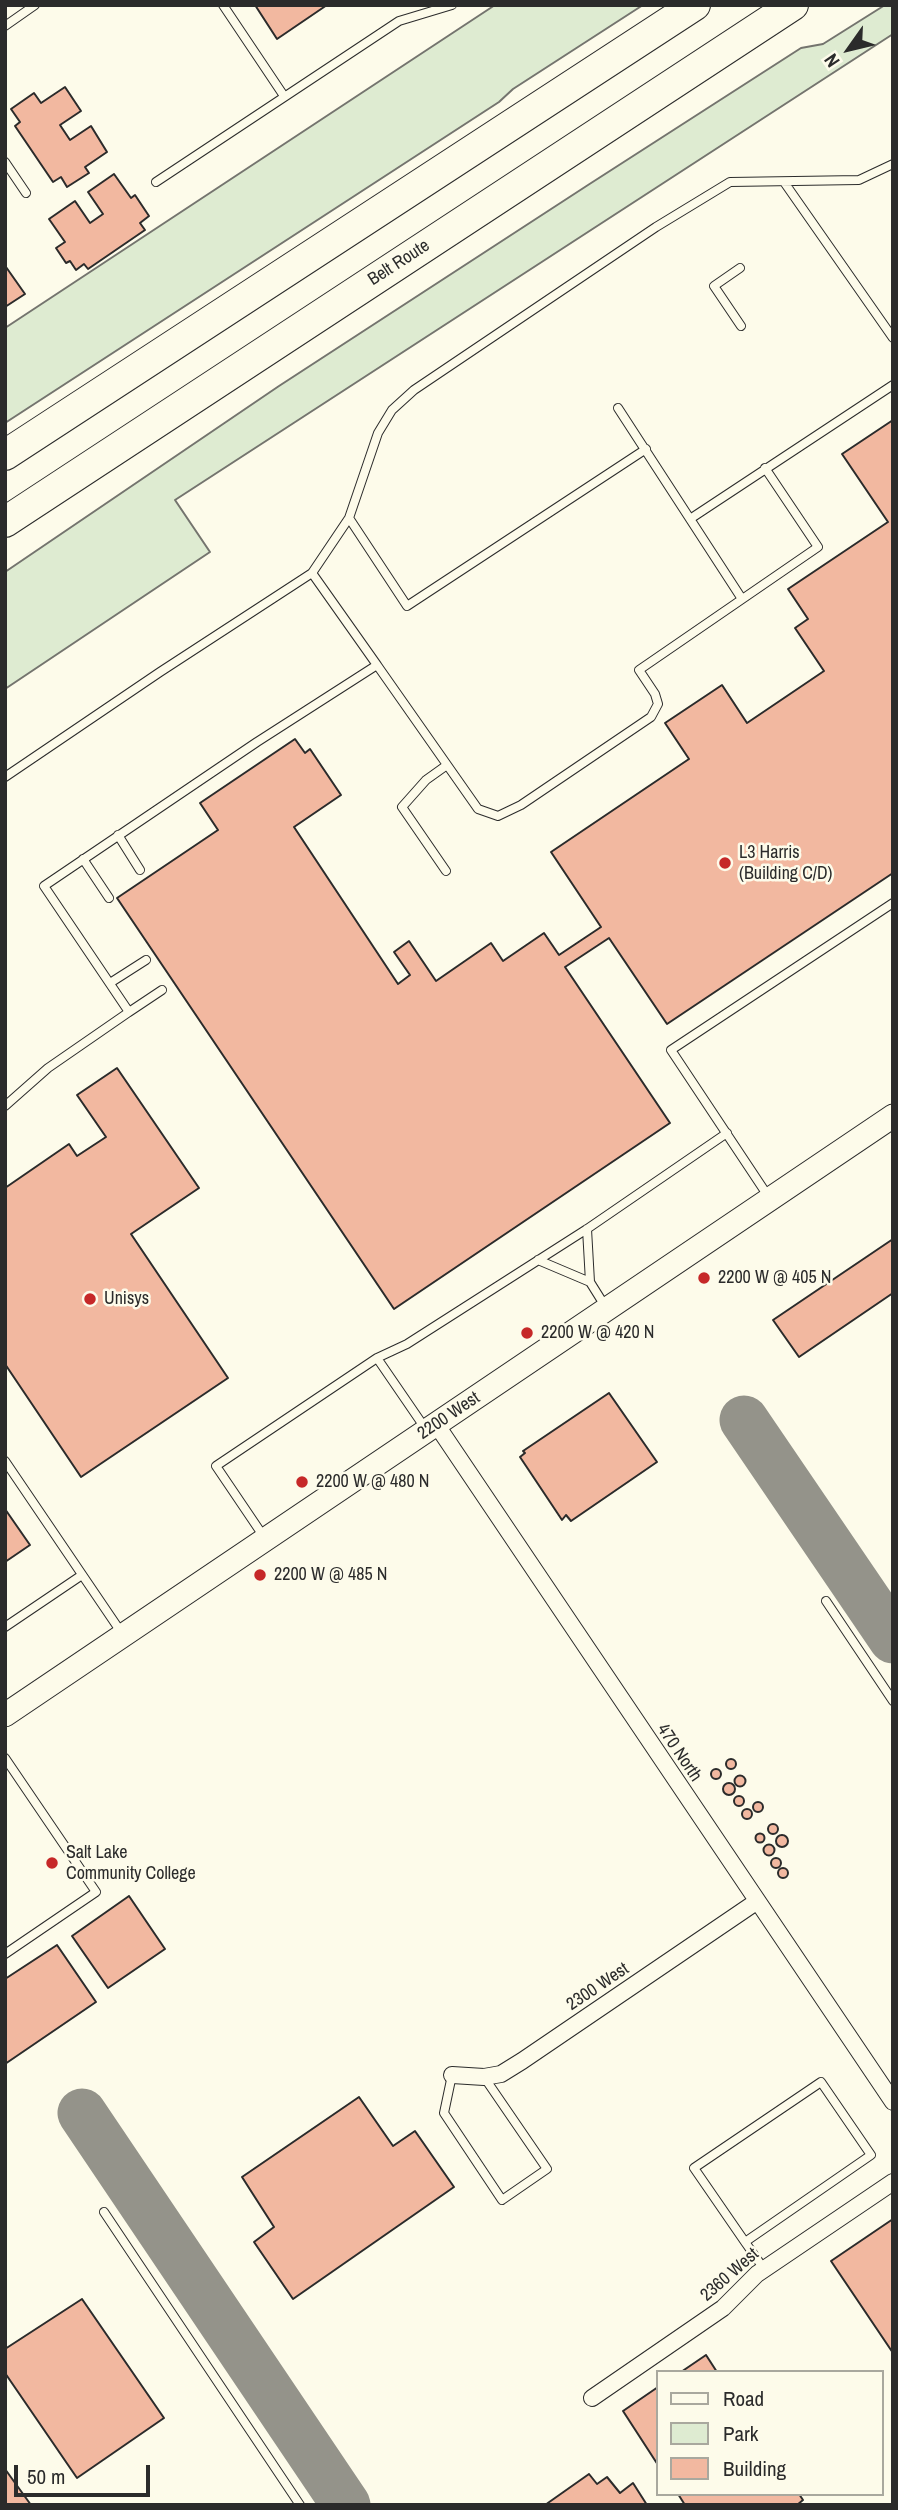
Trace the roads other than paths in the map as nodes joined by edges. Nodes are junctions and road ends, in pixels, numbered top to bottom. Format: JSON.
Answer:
{"nodes":[{"id":1,"x":35,"y":5,"type":"edge"},
{"id":2,"x":223,"y":5,"type":"edge"},
{"id":3,"x":452,"y":5,"type":"edge"},
{"id":4,"x":695,"y":5,"type":"edge"},
{"id":5,"x":793,"y":5,"type":"edge"},
{"id":6,"x":5,"y":26,"type":"edge"},
{"id":7,"x":284,"y":96,"type":"junction"},
{"id":8,"x":5,"y":162,"type":"edge"},
{"id":9,"x":893,"y":164,"type":"edge"},
{"id":10,"x":156,"y":182,"type":"dead end"},
{"id":11,"x":784,"y":182,"type":"junction"},
{"id":12,"x":26,"y":193,"type":"dead end"},
{"id":13,"x":740,"y":268,"type":"dead end"},
{"id":14,"x":741,"y":326,"type":"dead end"},
{"id":15,"x":893,"y":338,"type":"edge"},
{"id":16,"x":893,"y":384,"type":"edge"},
{"id":17,"x":95,"y":395,"type":"junction"},
{"id":18,"x":618,"y":408,"type":"dead end"},
{"id":19,"x":5,"y":444,"type":"edge"},
{"id":20,"x":646,"y":449,"type":"junction"},
{"id":21,"x":5,"y":455,"type":"edge"},
{"id":22,"x":88,"y":467,"type":"junction"},
{"id":23,"x":765,"y":468,"type":"junction"},
{"id":24,"x":349,"y":518,"type":"junction"},
{"id":25,"x":690,"y":519,"type":"junction"},
{"id":26,"x":5,"y":522,"type":"edge"},
{"id":27,"x":5,"y":529,"type":"edge"},
{"id":28,"x":312,"y":573,"type":"junction"},
{"id":29,"x":742,"y":599,"type":"junction"},
{"id":30,"x":377,"y":665,"type":"junction"},
{"id":31,"x":447,"y":765,"type":"junction"},
{"id":32,"x":5,"y":777,"type":"edge"},
{"id":33,"x":118,"y":835,"type":"junction"},
{"id":34,"x":83,"y":859,"type":"junction"},
{"id":35,"x":140,"y":870,"type":"dead end"},
{"id":36,"x":446,"y":871,"type":"dead end"},
{"id":37,"x":109,"y":898,"type":"dead end"},
{"id":38,"x":893,"y":903,"type":"edge"},
{"id":39,"x":146,"y":960,"type":"dead end"},
{"id":40,"x":110,"y":983,"type":"junction"},
{"id":41,"x":162,"y":990,"type":"dead end"},
{"id":42,"x":129,"y":1012,"type":"junction"},
{"id":43,"x":5,"y":1105,"type":"edge"},
{"id":44,"x":893,"y":1116,"type":"edge"},
{"id":45,"x":727,"y":1133,"type":"junction"},
{"id":46,"x":770,"y":1199,"type":"junction"},
{"id":47,"x":587,"y":1229,"type":"junction"},
{"id":48,"x":538,"y":1260,"type":"junction"},
{"id":49,"x":590,"y":1282,"type":"junction"},
{"id":50,"x":607,"y":1309,"type":"junction"},
{"id":51,"x":377,"y":1357,"type":"junction"},
{"id":52,"x":431,"y":1428,"type":"junction"},
{"id":53,"x":5,"y":1461,"type":"edge"},
{"id":54,"x":266,"y":1539,"type":"junction"},
{"id":55,"x":82,"y":1575,"type":"junction"},
{"id":56,"x":826,"y":1601,"type":"dead end"},
{"id":57,"x":5,"y":1627,"type":"edge"},
{"id":58,"x":123,"y":1636,"type":"junction"},
{"id":59,"x":893,"y":1701,"type":"edge"},
{"id":60,"x":5,"y":1715,"type":"edge"},
{"id":61,"x":5,"y":1758,"type":"edge"},
{"id":62,"x":9,"y":1771,"type":"edge"},
{"id":63,"x":756,"y":1902,"type":"junction"},
{"id":64,"x":5,"y":1954,"type":"edge"},
{"id":65,"x":452,"y":2075,"type":"joint"},
{"id":66,"x":484,"y":2077,"type":"junction"},
{"id":67,"x":893,"y":2102,"type":"edge"},
{"id":68,"x":893,"y":2182,"type":"edge"},
{"id":69,"x":104,"y":2212,"type":"dead end"},
{"id":70,"x":745,"y":2242,"type":"junction"},
{"id":71,"x":764,"y":2269,"type":"junction"},
{"id":72,"x":592,"y":2398,"type":"dead end"},
{"id":73,"x":300,"y":2505,"type":"edge"}],
"edges":[{"from":1,"to":6,"type":"lane"},
{"from":2,"to":7,"type":"lane"},
{"from":3,"to":7,"type":"lane"},
{"from":4,"to":17,"type":"highway"},
{"from":5,"to":22,"type":"highway","name":"Belt Route"},
{"from":7,"to":10,"type":"lane"},
{"from":8,"to":12,"type":"lane"},
{"from":9,"to":11,"type":"lane"},
{"from":11,"to":15,"type":"lane"},
{"from":11,"to":24,"type":"lane"},
{"from":13,"to":14,"type":"lane"},
{"from":16,"to":23,"type":"lane"},
{"from":17,"to":19,"type":"highway"},
{"from":17,"to":21,"type":"highway"},
{"from":18,"to":20,"type":"lane"},
{"from":20,"to":24,"type":"lane"},
{"from":20,"to":25,"type":"lane"},
{"from":22,"to":26,"type":"highway","name":"Belt Route"},
{"from":22,"to":27,"type":"highway"},
{"from":23,"to":25,"type":"lane"},
{"from":23,"to":29,"type":"lane"},
{"from":24,"to":28,"type":"lane"},
{"from":25,"to":29,"type":"lane"},
{"from":28,"to":30,"type":"lane"},
{"from":28,"to":32,"type":"lane"},
{"from":29,"to":31,"type":"lane"},
{"from":30,"to":31,"type":"lane"},
{"from":30,"to":33,"type":"lane"},
{"from":31,"to":36,"type":"lane"},
{"from":33,"to":34,"type":"lane"},
{"from":33,"to":35,"type":"lane"},
{"from":34,"to":37,"type":"lane"},
{"from":34,"to":40,"type":"lane"},
{"from":38,"to":45,"type":"lane"},
{"from":39,"to":40,"type":"lane"},
{"from":40,"to":42,"type":"lane"},
{"from":41,"to":42,"type":"lane"},
{"from":42,"to":43,"type":"lane"},
{"from":44,"to":46,"type":"street","name":"2200 West"},
{"from":45,"to":46,"type":"lane"},
{"from":45,"to":47,"type":"lane"},
{"from":46,"to":50,"type":"street","name":"2200 West"},
{"from":47,"to":48,"type":"lane"},
{"from":47,"to":49,"type":"lane"},
{"from":48,"to":49,"type":"lane"},
{"from":48,"to":51,"type":"lane"},
{"from":49,"to":50,"type":"lane"},
{"from":50,"to":52,"type":"street","name":"2200 West"},
{"from":51,"to":52,"type":"lane"},
{"from":51,"to":54,"type":"lane"},
{"from":52,"to":54,"type":"street","name":"2200 West"},
{"from":52,"to":63,"type":"street","name":"470 North"},
{"from":53,"to":55,"type":"lane"},
{"from":54,"to":58,"type":"street","name":"2200 West"},
{"from":55,"to":57,"type":"lane"},
{"from":55,"to":58,"type":"lane"},
{"from":56,"to":59,"type":"lane"},
{"from":58,"to":60,"type":"street","name":"2200 West"},
{"from":61,"to":62,"type":"lane"},
{"from":62,"to":64,"type":"lane"},
{"from":63,"to":66,"type":"street","name":"2300 West"},
{"from":63,"to":67,"type":"street","name":"470 North"},
{"from":65,"to":66,"type":"street","name":"2300 West"},
{"from":65,"to":66,"type":"lane"},
{"from":68,"to":71,"type":"street","name":"2360 West"},
{"from":69,"to":73,"type":"lane"},
{"from":70,"to":70,"type":"lane"},
{"from":70,"to":71,"type":"lane"},
{"from":71,"to":72,"type":"street","name":"2360 West"}]}
